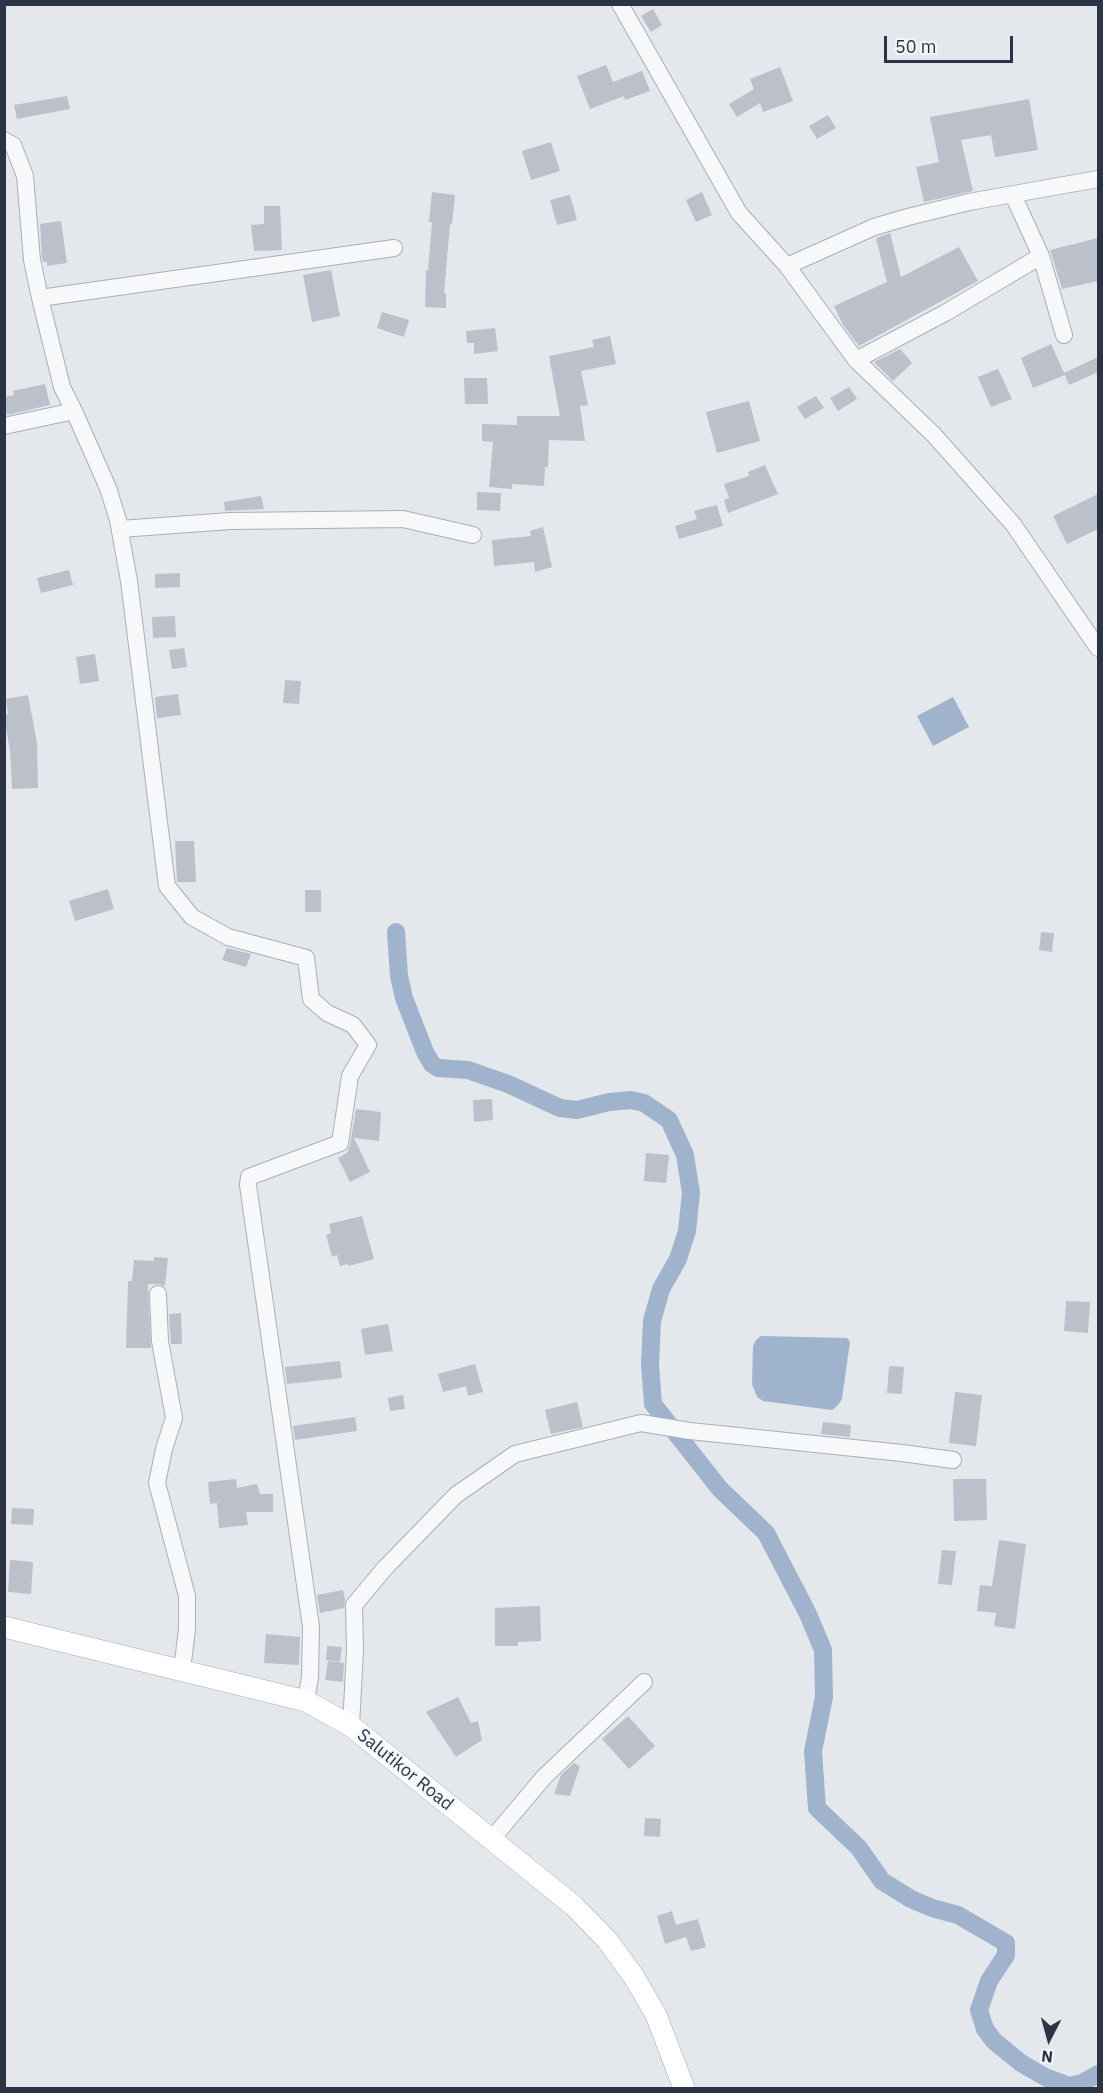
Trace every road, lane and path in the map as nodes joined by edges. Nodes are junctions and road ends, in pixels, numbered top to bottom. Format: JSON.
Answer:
{"nodes":[{"id":1,"x":620,"y":4,"type":"edge"},
{"id":2,"x":4,"y":140,"type":"edge"},
{"id":3,"x":1098,"y":179,"type":"edge"},
{"id":4,"x":1013,"y":195,"type":"junction"},
{"id":5,"x":394,"y":249,"type":"dead end"},
{"id":6,"x":1041,"y":256,"type":"junction"},
{"id":7,"x":786,"y":266,"type":"junction"},
{"id":8,"x":40,"y":298,"type":"junction"},
{"id":9,"x":1064,"y":335,"type":"dead end"},
{"id":10,"x":856,"y":360,"type":"junction"},
{"id":11,"x":74,"y":411,"type":"junction"},
{"id":12,"x":4,"y":426,"type":"edge"},
{"id":13,"x":120,"y":529,"type":"junction"},
{"id":14,"x":473,"y":535,"type":"dead end"},
{"id":15,"x":1098,"y":648,"type":"edge"},
{"id":16,"x":158,"y":1294,"type":"dead end"},
{"id":17,"x":953,"y":1460,"type":"dead end"},
{"id":18,"x":4,"y":1627,"type":"edge"},
{"id":19,"x":182,"y":1670,"type":"junction"},
{"id":20,"x":644,"y":1682,"type":"dead end"},
{"id":21,"x":306,"y":1701,"type":"junction"},
{"id":22,"x":351,"y":1726,"type":"junction"},
{"id":23,"x":491,"y":1840,"type":"junction"},
{"id":24,"x":684,"y":2088,"type":"edge"}],
"edges":[{"from":1,"to":7,"type":"street"},
{"from":2,"to":8,"type":"street"},
{"from":3,"to":4,"type":"street"},
{"from":4,"to":6,"type":"street"},
{"from":4,"to":7,"type":"street"},
{"from":5,"to":8,"type":"street"},
{"from":6,"to":9,"type":"street"},
{"from":6,"to":10,"type":"street"},
{"from":7,"to":10,"type":"street"},
{"from":8,"to":11,"type":"street"},
{"from":10,"to":15,"type":"street"},
{"from":11,"to":12,"type":"street"},
{"from":11,"to":13,"type":"street"},
{"from":13,"to":14,"type":"street"},
{"from":13,"to":21,"type":"street"},
{"from":16,"to":19,"type":"street"},
{"from":17,"to":22,"type":"street"},
{"from":18,"to":19,"type":"main road","name":"Salutikor Road"},
{"from":19,"to":21,"type":"main road","name":"Salutikor Road"},
{"from":20,"to":23,"type":"street"},
{"from":21,"to":22,"type":"main road","name":"Salutikor Road"},
{"from":22,"to":23,"type":"main road","name":"Salutikor Road"},
{"from":23,"to":24,"type":"main road","name":"Salutikor Road"}]}
